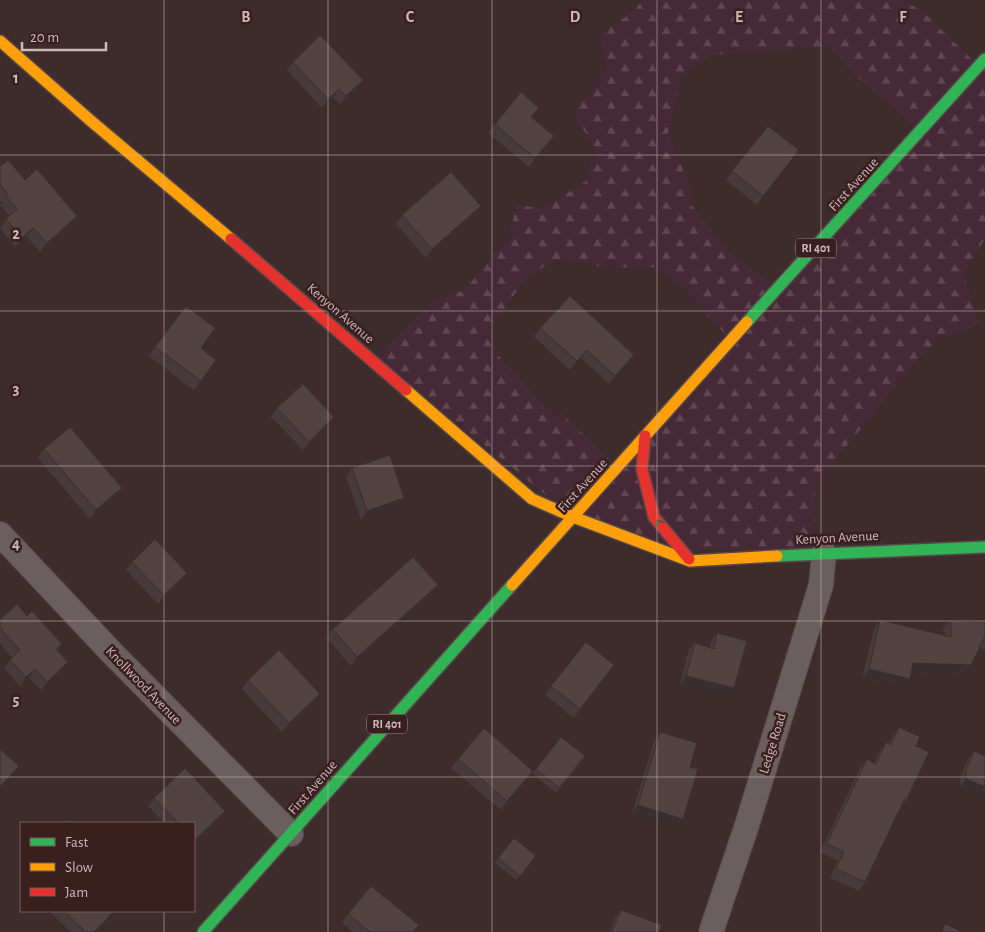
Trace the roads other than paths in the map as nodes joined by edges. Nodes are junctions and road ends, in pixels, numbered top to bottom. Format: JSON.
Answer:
{"nodes":[{"id":1,"x":0,"y":41,"type":"edge"},
{"id":2,"x":985,"y":59,"type":"edge"},
{"id":3,"x":645,"y":436,"type":"junction"},
{"id":4,"x":573,"y":517,"type":"junction"},
{"id":5,"x":0,"y":534,"type":"edge"},
{"id":6,"x":985,"y":547,"type":"edge"},
{"id":7,"x":824,"y":552,"type":"junction"},
{"id":8,"x":690,"y":561,"type":"junction"},
{"id":9,"x":291,"y":834,"type":"junction"},
{"id":10,"x":203,"y":932,"type":"edge"},
{"id":11,"x":711,"y":932,"type":"edge"}],
"edges":[{"from":1,"to":4,"type":"street","name":"Kenyon Avenue"},
{"from":2,"to":3,"type":"street","name":"First Avenue","number":"RI 401"},
{"from":3,"to":4,"type":"street","name":"First Avenue","number":"RI 401"},
{"from":8,"to":3,"type":"street","one_way":true},
{"from":4,"to":8,"type":"street","name":"Kenyon Avenue"},
{"from":4,"to":9,"type":"street","name":"First Avenue","number":"RI 401"},
{"from":5,"to":9,"type":"street","name":"Knollwood Avenue"},
{"from":6,"to":7,"type":"street","name":"Kenyon Avenue"},
{"from":7,"to":8,"type":"street","name":"Kenyon Avenue"},
{"from":7,"to":11,"type":"street","name":"Ledge Road"},
{"from":9,"to":10,"type":"street","name":"First Avenue","number":"RI 401"}]}
